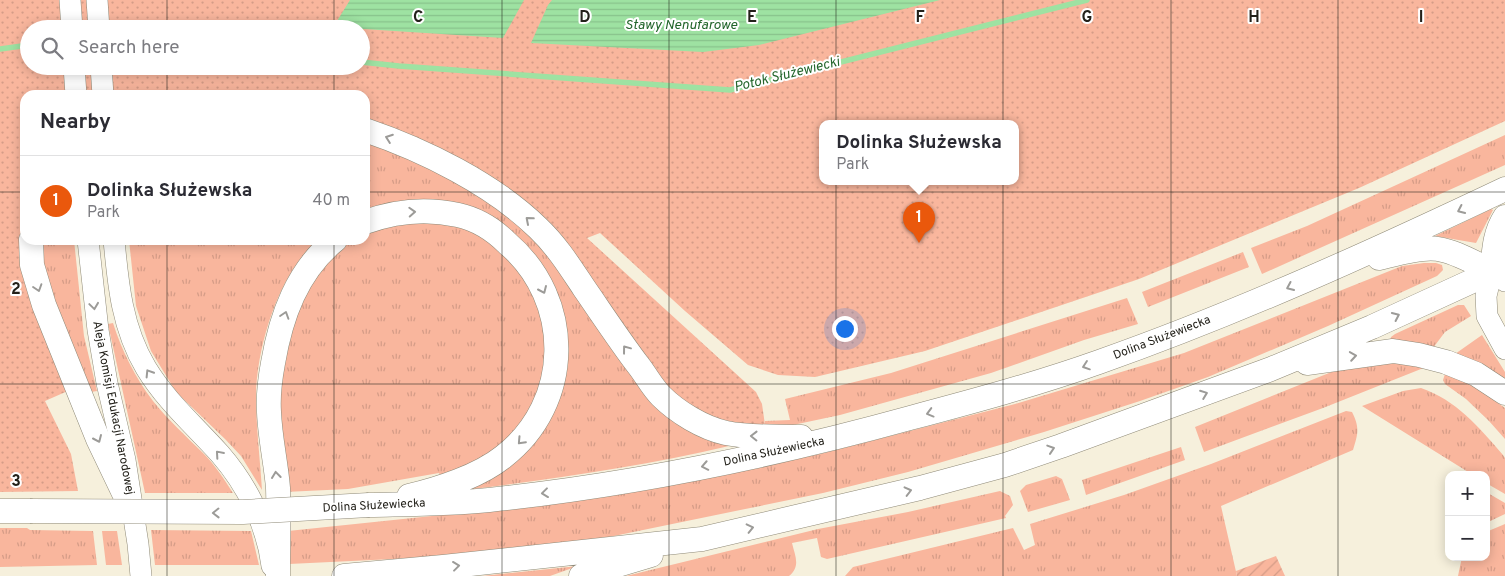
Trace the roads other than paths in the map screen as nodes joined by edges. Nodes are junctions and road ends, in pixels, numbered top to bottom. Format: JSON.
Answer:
{"nodes":[{"id":1,"x":70,"y":0,"type":"edge"},
{"id":2,"x":97,"y":0,"type":"edge"},
{"id":3,"x":71,"y":20,"type":"edge"},
{"id":4,"x":98,"y":20,"type":"edge"},
{"id":5,"x":75,"y":75,"type":"edge"},
{"id":6,"x":102,"y":75,"type":"edge"},
{"id":7,"x":76,"y":90,"type":"edge"},
{"id":8,"x":103,"y":90,"type":"edge"},
{"id":9,"x":370,"y":132,"type":"edge"},
{"id":10,"x":1505,"y":189,"type":"edge"},
{"id":11,"x":1505,"y":217,"type":"edge"},
{"id":12,"x":370,"y":221,"type":"edge"},
{"id":13,"x":31,"y":245,"type":"edge"},
{"id":14,"x":89,"y":245,"type":"edge"},
{"id":15,"x":115,"y":245,"type":"edge"},
{"id":16,"x":329,"y":245,"type":"edge"},
{"id":17,"x":1334,"y":267,"type":"junction"},
{"id":18,"x":1501,"y":273,"type":"edge"},
{"id":19,"x":1505,"y":349,"type":"edge"},
{"id":20,"x":1271,"y":369,"type":"junction"},
{"id":21,"x":1505,"y":393,"type":"edge"},
{"id":22,"x":838,"y":438,"type":"junction"},
{"id":23,"x":369,"y":505,"type":"junction"},
{"id":24,"x":131,"y":508,"type":"junction"},
{"id":25,"x":0,"y":511,"type":"edge"},
{"id":26,"x":702,"y":539,"type":"junction"},
{"id":27,"x":141,"y":576,"type":"edge"},
{"id":28,"x":272,"y":576,"type":"edge"},
{"id":29,"x":278,"y":576,"type":"edge"},
{"id":30,"x":344,"y":576,"type":"edge"},
{"id":31,"x":581,"y":576,"type":"edge"}],
"edges":[{"from":1,"to":3,"type":"street"},
{"from":2,"to":4,"type":"street"},
{"from":5,"to":7,"type":"street"},
{"from":6,"to":8,"type":"street"},
{"from":22,"to":9,"type":"main road","one_way":true},
{"from":10,"to":17,"type":"main road","name":"Dolina Służewiecka","one_way":true},
{"from":11,"to":18,"type":"main road"},
{"from":12,"to":23,"type":"main road","one_way":true},
{"from":13,"to":24,"type":"main road","one_way":true},
{"from":14,"to":24,"type":"street","name":"Aleja Komisji Edukacji Narodowej","one_way":true},
{"from":28,"to":15,"type":"street","one_way":true},
{"from":29,"to":16,"type":"main road","one_way":true},
{"from":17,"to":18,"type":"main road"},
{"from":17,"to":22,"type":"main road","name":"Dolina Służewiecka","one_way":true},
{"from":18,"to":19,"type":"street"},
{"from":20,"to":18,"type":"main road","one_way":true},
{"from":20,"to":21,"type":"main road","one_way":true},
{"from":26,"to":20,"type":"main road","one_way":true},
{"from":22,"to":23,"type":"main road","name":"Dolina Służewiecka","one_way":true},
{"from":23,"to":25,"type":"main road","name":"Dolina Służewiecka","one_way":true,"bridge":true},
{"from":24,"to":27,"type":"street","name":"Aleja Komisji Edukacji Narodowej"},
{"from":30,"to":26,"type":"main road","one_way":true},
{"from":26,"to":31,"type":"main road"}]}
